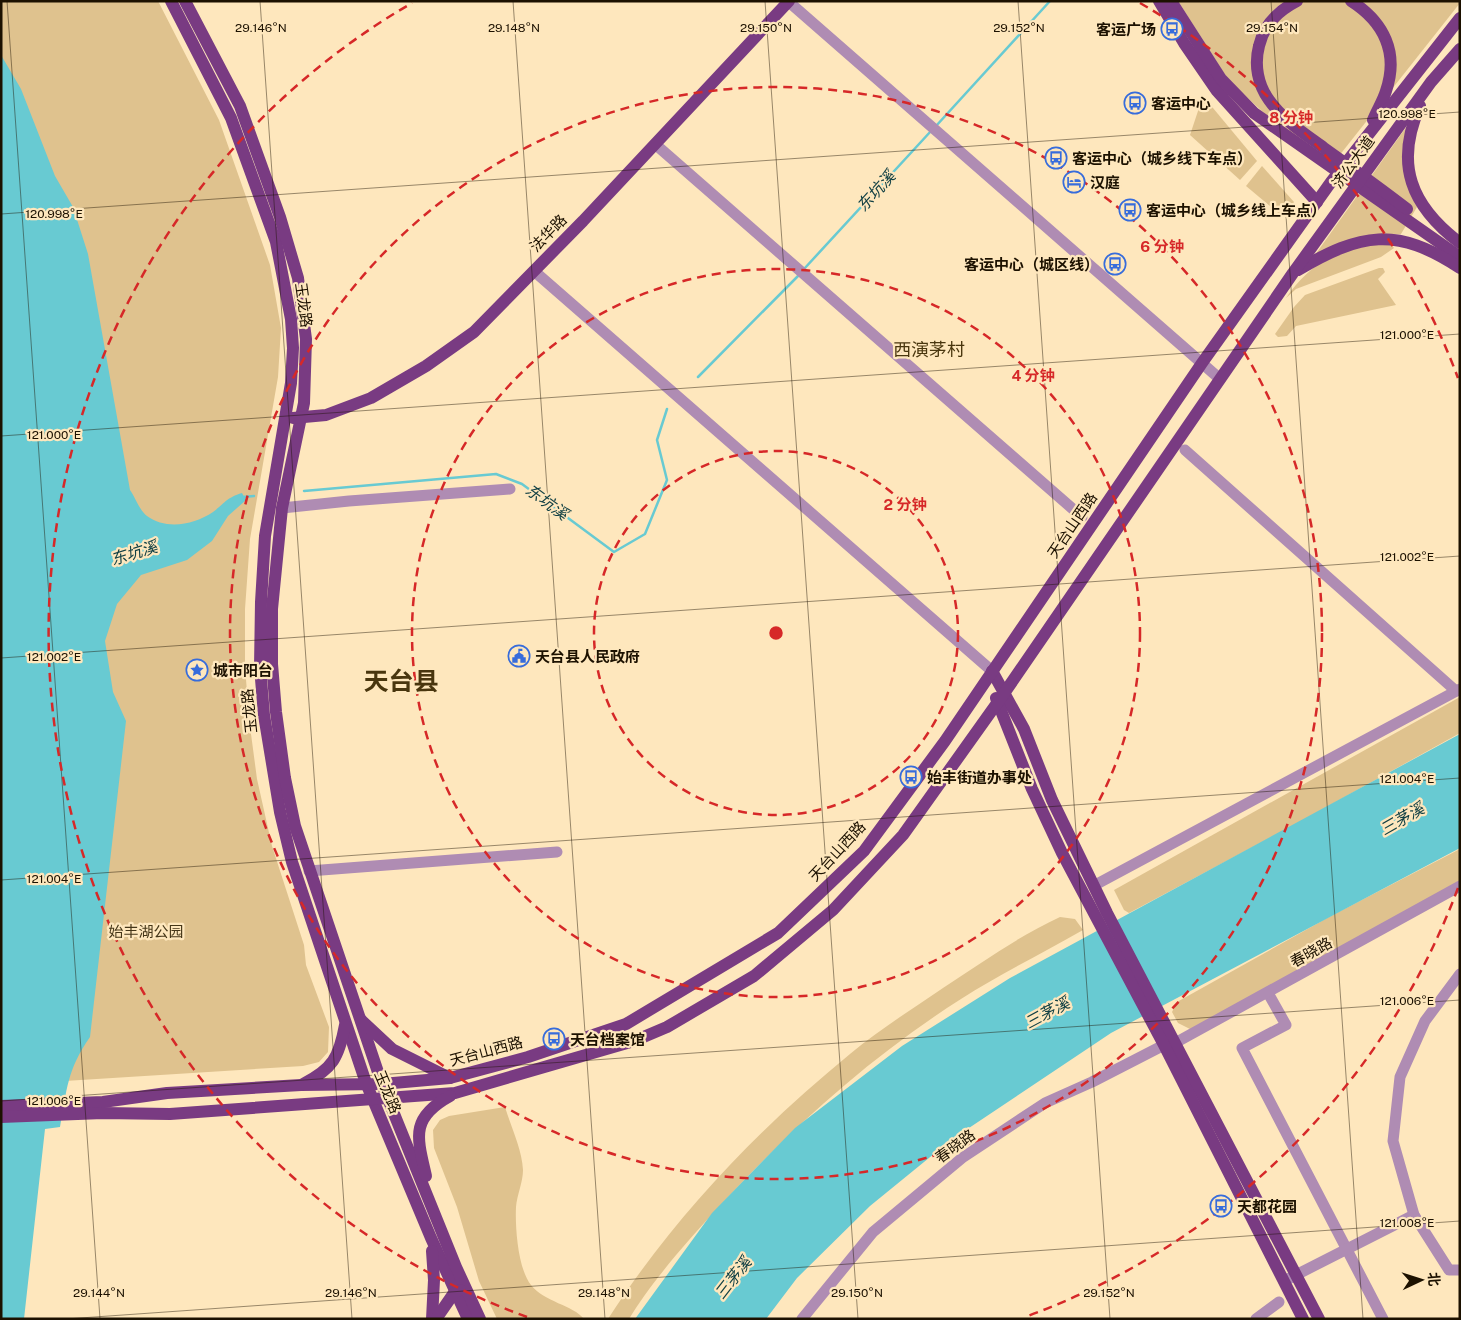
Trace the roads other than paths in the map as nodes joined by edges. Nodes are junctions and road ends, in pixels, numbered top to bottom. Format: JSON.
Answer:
{"nodes":[{"id":1,"x":171,"y":1,"type":"edge"},
{"id":2,"x":185,"y":1,"type":"edge"},
{"id":3,"x":1159,"y":1,"type":"edge"},
{"id":4,"x":1171,"y":1,"type":"edge"},
{"id":5,"x":1297,"y":1,"type":"edge"},
{"id":6,"x":1351,"y":1,"type":"edge"},
{"id":7,"x":789,"y":2,"type":"edge"},
{"id":8,"x":1460,"y":18,"type":"edge"},
{"id":9,"x":1460,"y":49,"type":"edge"},
{"id":10,"x":1431,"y":82,"type":"junction"},
{"id":11,"x":1363,"y":140,"type":"junction"},
{"id":12,"x":655,"y":144,"type":"junction"},
{"id":13,"x":1317,"y":202,"type":"junction"},
{"id":14,"x":1424,"y":218,"type":"junction"},
{"id":15,"x":1454,"y":243,"type":"edge"},
{"id":16,"x":1460,"y":251,"type":"edge"},
{"id":17,"x":1460,"y":257,"type":"edge"},
{"id":18,"x":1460,"y":268,"type":"edge"},
{"id":19,"x":534,"y":271,"type":"junction"},
{"id":20,"x":1293,"y":273,"type":"junction"},
{"id":21,"x":1202,"y":363,"type":"junction"},
{"id":22,"x":1220,"y":379,"type":"junction"},
{"id":23,"x":286,"y":418,"type":"junction"},
{"id":24,"x":301,"y":419,"type":"junction"},
{"id":25,"x":1185,"y":450,"type":"dead end"},
{"id":26,"x":510,"y":489,"type":"dead end"},
{"id":27,"x":282,"y":508,"type":"junction"},
{"id":28,"x":1082,"y":517,"type":"dead end"},
{"id":29,"x":992,"y":670,"type":"junction"},
{"id":30,"x":1458,"y":690,"type":"edge"},
{"id":31,"x":1005,"y":692,"type":"junction"},
{"id":32,"x":996,"y":703,"type":"junction"},
{"id":33,"x":892,"y":814,"type":"junction"},
{"id":34,"x":909,"y":827,"type":"junction"},
{"id":35,"x":557,"y":852,"type":"dead end"},
{"id":36,"x":309,"y":871,"type":"junction"},
{"id":37,"x":1095,"y":885,"type":"junction"},
{"id":38,"x":1460,"y":886,"type":"edge"},
{"id":39,"x":1102,"y":915,"type":"junction"},
{"id":40,"x":778,"y":933,"type":"junction"},
{"id":41,"x":788,"y":947,"type":"junction"},
{"id":42,"x":1460,"y":974,"type":"edge"},
{"id":43,"x":1268,"y":994,"type":"junction"},
{"id":44,"x":357,"y":1016,"type":"junction"},
{"id":45,"x":345,"y":1025,"type":"junction"},
{"id":46,"x":1170,"y":1044,"type":"junction"},
{"id":47,"x":450,"y":1078,"type":"junction"},
{"id":48,"x":366,"y":1083,"type":"junction"},
{"id":49,"x":382,"y":1084,"type":"junction"},
{"id":50,"x":301,"y":1085,"type":"junction"},
{"id":51,"x":455,"y":1093,"type":"junction"},
{"id":52,"x":373,"y":1098,"type":"junction"},
{"id":53,"x":388,"y":1099,"type":"junction"},
{"id":54,"x":1,"y":1106,"type":"edge"},
{"id":55,"x":103,"y":1108,"type":"junction"},
{"id":56,"x":1,"y":1117,"type":"edge"},
{"id":57,"x":433,"y":1210,"type":"junction"},
{"id":58,"x":1414,"y":1215,"type":"junction"},
{"id":59,"x":430,"y":1238,"type":"junction"},
{"id":60,"x":1346,"y":1250,"type":"junction"},
{"id":61,"x":1460,"y":1270,"type":"edge"},
{"id":62,"x":1296,"y":1275,"type":"junction"},
{"id":63,"x":1284,"y":1281,"type":"junction"},
{"id":64,"x":461,"y":1295,"type":"junction"},
{"id":65,"x":1279,"y":1302,"type":"dead end"},
{"id":66,"x":432,"y":1319,"type":"edge"},
{"id":67,"x":436,"y":1319,"type":"edge"},
{"id":68,"x":446,"y":1319,"type":"edge"},
{"id":69,"x":468,"y":1319,"type":"edge"},
{"id":70,"x":480,"y":1319,"type":"edge"},
{"id":71,"x":802,"y":1319,"type":"edge"},
{"id":72,"x":1256,"y":1319,"type":"edge"},
{"id":73,"x":1303,"y":1319,"type":"edge"},
{"id":74,"x":1319,"y":1319,"type":"edge"},
{"id":75,"x":1383,"y":1319,"type":"edge"}],
"edges":[{"from":1,"to":23,"type":"main road","name":"玉龙路"},
{"from":2,"to":24,"type":"main road","name":"玉龙路"},
{"from":3,"to":13,"type":"main road"},
{"from":4,"to":14,"type":"main road"},
{"from":5,"to":14,"type":"main road"},
{"from":6,"to":11,"type":"main road"},
{"from":7,"to":12,"type":"main road","name":"法华路"},
{"from":7,"to":21,"type":"street"},
{"from":8,"to":11,"type":"main road","name":"济公大道"},
{"from":9,"to":10,"type":"main road","name":"济公大道"},
{"from":10,"to":14,"type":"main road"},
{"from":10,"to":20,"type":"main road","name":"济公大道"},
{"from":11,"to":13,"type":"main road","name":"济公大道"},
{"from":12,"to":19,"type":"main road","name":"法华路"},
{"from":12,"to":28,"type":"street"},
{"from":13,"to":21,"type":"main road","name":"天台山西路"},
{"from":14,"to":15,"type":"main road"},
{"from":14,"to":17,"type":"main road"},
{"from":15,"to":16,"type":"main road"},
{"from":18,"to":20,"type":"main road"},
{"from":19,"to":24,"type":"main road","name":"法华路"},
{"from":19,"to":29,"type":"street"},
{"from":20,"to":22,"type":"main road"},
{"from":21,"to":22,"type":"street"},
{"from":21,"to":29,"type":"main road","name":"天台山西路"},
{"from":22,"to":31,"type":"main road"},
{"from":23,"to":24,"type":"main road","name":"法华路"},
{"from":23,"to":45,"type":"main road","name":"玉龙路"},
{"from":24,"to":27,"type":"main road","name":"玉龙路"},
{"from":25,"to":30,"type":"street"},
{"from":26,"to":27,"type":"street"},
{"from":27,"to":36,"type":"main road","name":"玉龙路"},
{"from":29,"to":31,"type":"main road"},
{"from":29,"to":32,"type":"main road"},
{"from":29,"to":33,"type":"main road","name":"天台山西路"},
{"from":30,"to":37,"type":"street"},
{"from":31,"to":32,"type":"main road"},
{"from":31,"to":37,"type":"main road"},
{"from":32,"to":34,"type":"main road"},
{"from":32,"to":39,"type":"main road"},
{"from":33,"to":34,"type":"main road"},
{"from":33,"to":40,"type":"main road","name":"天台山西路"},
{"from":34,"to":41,"type":"main road"},
{"from":35,"to":36,"type":"street"},
{"from":36,"to":44,"type":"main road","name":"玉龙路"},
{"from":37,"to":39,"type":"main road"},
{"from":38,"to":43,"type":"street","name":"春晓路"},
{"from":39,"to":46,"type":"main road"},
{"from":40,"to":41,"type":"main road"},
{"from":40,"to":47,"type":"main road","name":"天台山西路"},
{"from":41,"to":51,"type":"main road"},
{"from":42,"to":58,"type":"street"},
{"from":43,"to":46,"type":"street","name":"春晓路"},
{"from":43,"to":60,"type":"street"},
{"from":44,"to":47,"type":"main road"},
{"from":44,"to":49,"type":"main road","name":"玉龙路"},
{"from":45,"to":48,"type":"main road","name":"玉龙路"},
{"from":45,"to":50,"type":"main road"},
{"from":46,"to":62,"type":"main road"},
{"from":46,"to":63,"type":"main road"},
{"from":46,"to":71,"type":"street","name":"春晓路"},
{"from":47,"to":49,"type":"main road","name":"天台山西路"},
{"from":48,"to":49,"type":"main road","name":"天台山西路"},
{"from":48,"to":50,"type":"main road","name":"天台山西路"},
{"from":48,"to":52,"type":"main road","name":"玉龙路"},
{"from":49,"to":53,"type":"main road","name":"玉龙路"},
{"from":50,"to":55,"type":"main road","name":"天台山西路"},
{"from":51,"to":53,"type":"main road"},
{"from":51,"to":57,"type":"main road"},
{"from":52,"to":53,"type":"main road"},
{"from":52,"to":55,"type":"main road"},
{"from":52,"to":59,"type":"main road","name":"玉龙路"},
{"from":53,"to":57,"type":"main road","name":"玉龙路"},
{"from":54,"to":55,"type":"main road"},
{"from":55,"to":56,"type":"main road"},
{"from":57,"to":64,"type":"main road","name":"玉龙路"},
{"from":58,"to":60,"type":"street"},
{"from":58,"to":61,"type":"street"},
{"from":59,"to":64,"type":"main road","name":"玉龙路"},
{"from":59,"to":66,"type":"main road"},
{"from":60,"to":62,"type":"street"},
{"from":60,"to":75,"type":"street"},
{"from":62,"to":63,"type":"street"},
{"from":62,"to":74,"type":"main road"},
{"from":63,"to":73,"type":"main road"},
{"from":64,"to":67,"type":"main road"},
{"from":64,"to":68,"type":"main road"},
{"from":64,"to":69,"type":"main road","name":"玉龙路"},
{"from":64,"to":70,"type":"main road","name":"玉龙路"},
{"from":65,"to":72,"type":"street"}]}
